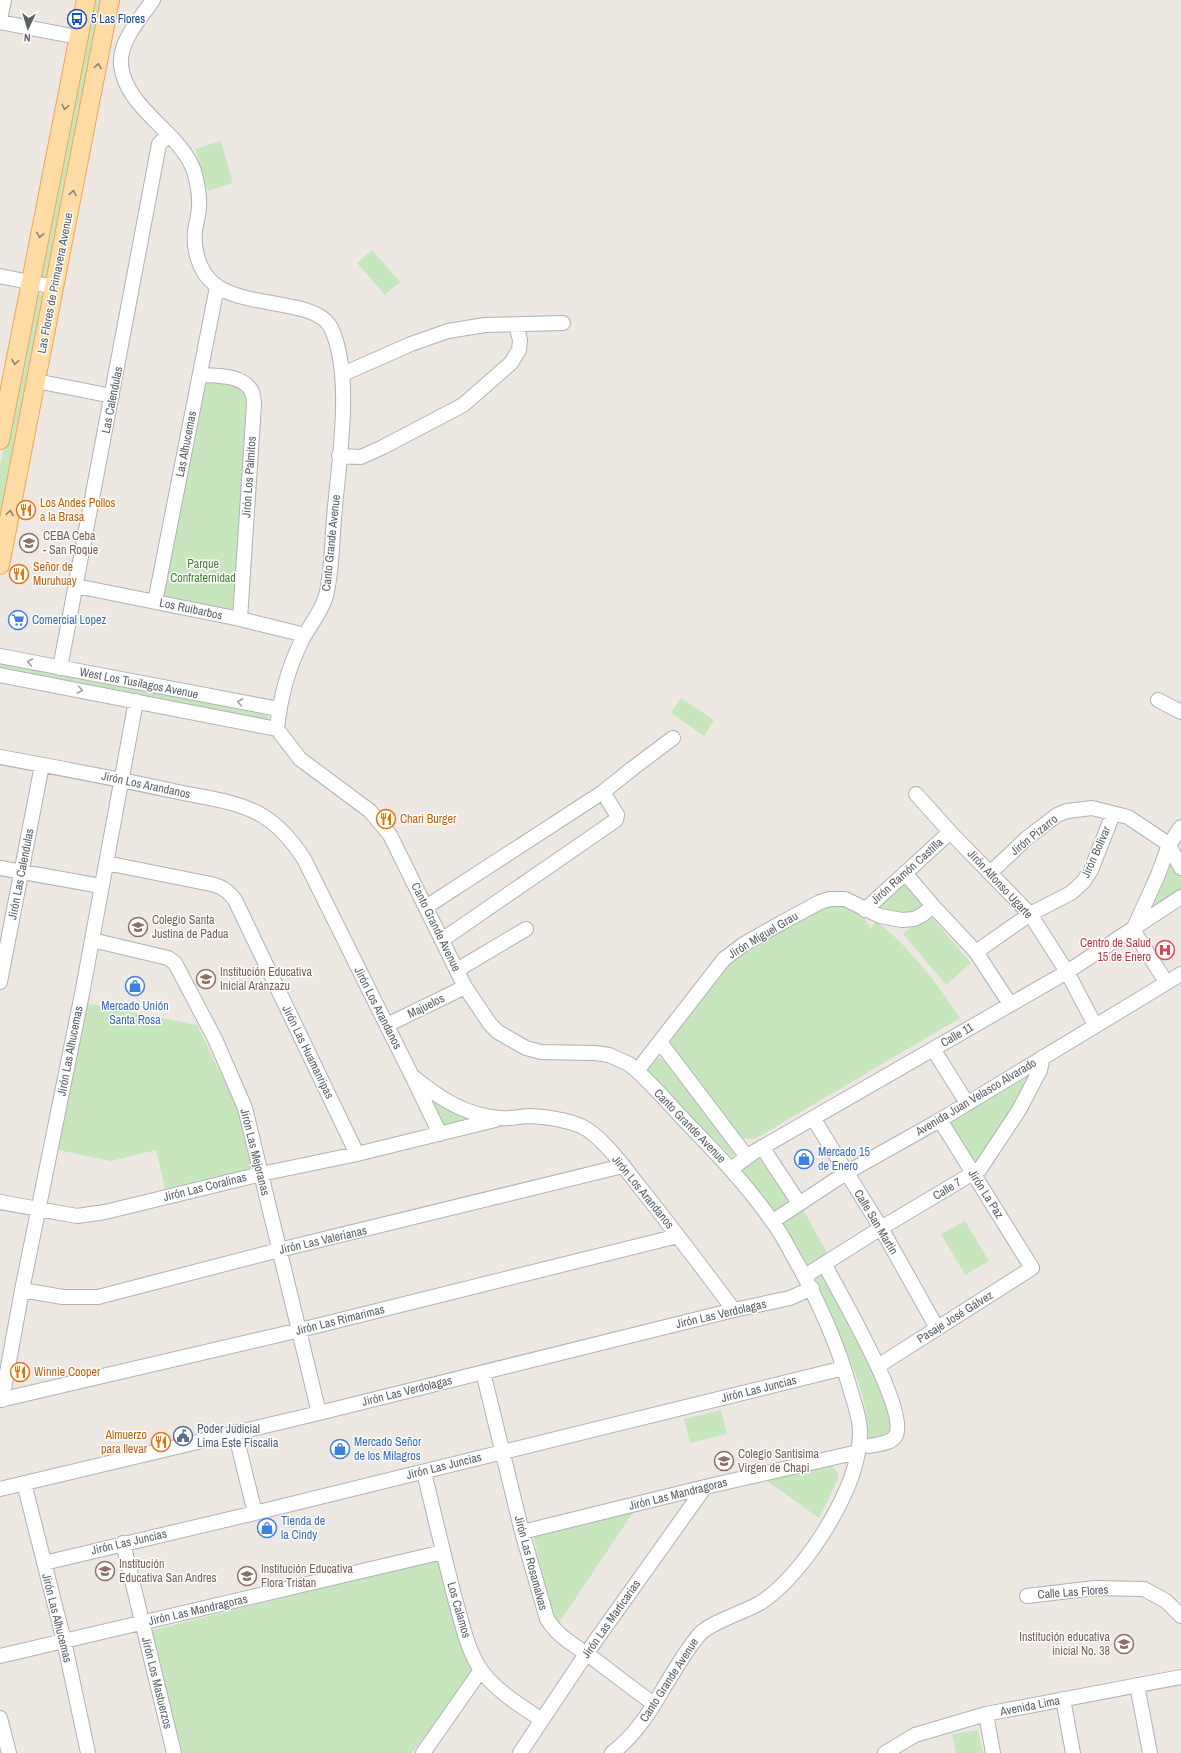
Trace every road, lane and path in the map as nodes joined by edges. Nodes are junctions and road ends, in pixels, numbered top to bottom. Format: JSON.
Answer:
{"nodes":[{"id":1,"x":4,"y":0,"type":"edge"},
{"id":2,"x":86,"y":0,"type":"edge"},
{"id":3,"x":110,"y":0,"type":"edge"},
{"id":4,"x":153,"y":0,"type":"edge"},
{"id":5,"x":0,"y":21,"type":"edge"},
{"id":6,"x":67,"y":35,"type":"dead end"},
{"id":7,"x":169,"y":135,"type":"junction"},
{"id":8,"x":0,"y":276,"type":"edge"},
{"id":9,"x":30,"y":282,"type":"junction"},
{"id":10,"x":54,"y":287,"type":"junction"},
{"id":11,"x":217,"y":287,"type":"junction"},
{"id":12,"x":563,"y":323,"type":"dead end"},
{"id":13,"x":516,"y":324,"type":"junction"},
{"id":14,"x":343,"y":374,"type":"junction"},
{"id":15,"x":200,"y":375,"type":"junction"},
{"id":16,"x":36,"y":381,"type":"junction"},
{"id":17,"x":112,"y":396,"type":"junction"},
{"id":18,"x":0,"y":440,"type":"edge"},
{"id":19,"x":339,"y":456,"type":"junction"},
{"id":20,"x":0,"y":565,"type":"edge"},
{"id":21,"x":76,"y":586,"type":"junction"},
{"id":22,"x":155,"y":602,"type":"junction"},
{"id":23,"x":240,"y":619,"type":"junction"},
{"id":24,"x":305,"y":635,"type":"junction"},
{"id":25,"x":0,"y":656,"type":"edge"},
{"id":26,"x":60,"y":668,"type":"junction"},
{"id":27,"x":0,"y":675,"type":"edge"},
{"id":28,"x":1158,"y":700,"type":"dead end"},
{"id":29,"x":136,"y":701,"type":"junction"},
{"id":30,"x":279,"y":709,"type":"junction"},
{"id":31,"x":1181,"y":712,"type":"edge"},
{"id":32,"x":277,"y":729,"type":"junction"},
{"id":33,"x":673,"y":738,"type":"dead end"},
{"id":34,"x":0,"y":757,"type":"edge"},
{"id":35,"x":42,"y":764,"type":"junction"},
{"id":36,"x":121,"y":780,"type":"junction"},
{"id":37,"x":603,"y":792,"type":"junction"},
{"id":38,"x":916,"y":794,"type":"dead end"},
{"id":39,"x":1113,"y":814,"type":"junction"},
{"id":40,"x":1181,"y":827,"type":"edge"},
{"id":41,"x":950,"y":832,"type":"junction"},
{"id":42,"x":1169,"y":845,"type":"junction"},
{"id":43,"x":106,"y":862,"type":"junction"},
{"id":44,"x":0,"y":868,"type":"edge"},
{"id":45,"x":1181,"y":868,"type":"edge"},
{"id":46,"x":22,"y":872,"type":"junction"},
{"id":47,"x":905,"y":873,"type":"junction"},
{"id":48,"x":990,"y":873,"type":"junction"},
{"id":49,"x":102,"y":886,"type":"junction"},
{"id":50,"x":1181,"y":897,"type":"edge"},
{"id":51,"x":933,"y":906,"type":"junction"},
{"id":52,"x":426,"y":907,"type":"junction"},
{"id":53,"x":865,"y":910,"type":"junction"},
{"id":54,"x":1030,"y":914,"type":"junction"},
{"id":55,"x":526,"y":929,"type":"dead end"},
{"id":56,"x":1133,"y":930,"type":"junction"},
{"id":57,"x":92,"y":940,"type":"junction"},
{"id":58,"x":442,"y":940,"type":"junction"},
{"id":59,"x":976,"y":952,"type":"junction"},
{"id":60,"x":457,"y":970,"type":"junction"},
{"id":61,"x":1067,"y":972,"type":"junction"},
{"id":62,"x":1181,"y":974,"type":"edge"},
{"id":63,"x":0,"y":982,"type":"edge"},
{"id":64,"x":1166,"y":982,"type":"junction"},
{"id":65,"x":465,"y":986,"type":"junction"},
{"id":66,"x":1010,"y":1004,"type":"junction"},
{"id":67,"x":387,"y":1025,"type":"junction"},
{"id":68,"x":1095,"y":1025,"type":"junction"},
{"id":69,"x":660,"y":1042,"type":"junction"},
{"id":70,"x":933,"y":1049,"type":"junction"},
{"id":71,"x":1043,"y":1057,"type":"junction"},
{"id":72,"x":637,"y":1070,"type":"junction"},
{"id":73,"x":412,"y":1076,"type":"junction"},
{"id":74,"x":967,"y":1103,"type":"junction"},
{"id":75,"x":502,"y":1118,"type":"junction"},
{"id":76,"x":813,"y":1118,"type":"junction"},
{"id":77,"x":940,"y":1120,"type":"junction"},
{"id":78,"x":440,"y":1134,"type":"junction"},
{"id":79,"x":762,"y":1147,"type":"junction"},
{"id":80,"x":357,"y":1154,"type":"junction"},
{"id":81,"x":747,"y":1157,"type":"junction"},
{"id":82,"x":623,"y":1166,"type":"junction"},
{"id":83,"x":731,"y":1170,"type":"junction"},
{"id":84,"x":846,"y":1173,"type":"junction"},
{"id":85,"x":261,"y":1174,"type":"junction"},
{"id":86,"x":972,"y":1174,"type":"junction"},
{"id":87,"x":0,"y":1202,"type":"edge"},
{"id":88,"x":799,"y":1203,"type":"junction"},
{"id":89,"x":39,"y":1209,"type":"junction"},
{"id":90,"x":773,"y":1221,"type":"junction"},
{"id":91,"x":881,"y":1228,"type":"junction"},
{"id":92,"x":678,"y":1236,"type":"junction"},
{"id":93,"x":279,"y":1250,"type":"junction"},
{"id":94,"x":824,"y":1265,"type":"junction"},
{"id":95,"x":1032,"y":1268,"type":"joint"},
{"id":96,"x":808,"y":1282,"type":"junction"},
{"id":97,"x":22,"y":1290,"type":"junction"},
{"id":98,"x":734,"y":1310,"type":"junction"},
{"id":99,"x":937,"y":1328,"type":"junction"},
{"id":100,"x":300,"y":1330,"type":"junction"},
{"id":101,"x":878,"y":1366,"type":"junction"},
{"id":102,"x":844,"y":1368,"type":"junction"},
{"id":103,"x":483,"y":1372,"type":"junction"},
{"id":104,"x":1,"y":1400,"type":"edge"},
{"id":105,"x":319,"y":1413,"type":"junction"},
{"id":106,"x":235,"y":1432,"type":"junction"},
{"id":107,"x":864,"y":1449,"type":"junction"},
{"id":108,"x":502,"y":1451,"type":"junction"},
{"id":109,"x":424,"y":1472,"type":"junction"},
{"id":110,"x":24,"y":1483,"type":"junction"},
{"id":111,"x":705,"y":1487,"type":"junction"},
{"id":112,"x":0,"y":1489,"type":"edge"},
{"id":113,"x":255,"y":1513,"type":"junction"},
{"id":114,"x":522,"y":1532,"type":"junction"},
{"id":115,"x":123,"y":1544,"type":"junction"},
{"id":116,"x":443,"y":1552,"type":"junction"},
{"id":117,"x":44,"y":1562,"type":"junction"},
{"id":118,"x":1028,"y":1596,"type":"dead end"},
{"id":119,"x":1181,"y":1616,"type":"edge"},
{"id":120,"x":143,"y":1623,"type":"junction"},
{"id":121,"x":64,"y":1641,"type":"junction"},
{"id":122,"x":586,"y":1654,"type":"junction"},
{"id":123,"x":0,"y":1656,"type":"edge"},
{"id":124,"x":481,"y":1670,"type":"junction"},
{"id":125,"x":1181,"y":1677,"type":"edge"},
{"id":126,"x":1137,"y":1685,"type":"junction"},
{"id":127,"x":1063,"y":1699,"type":"junction"},
{"id":128,"x":654,"y":1704,"type":"junction"},
{"id":129,"x":986,"y":1714,"type":"junction"},
{"id":130,"x":0,"y":1718,"type":"edge"},
{"id":131,"x":542,"y":1720,"type":"junction"},
{"id":132,"x":9,"y":1753,"type":"edge"},
{"id":133,"x":88,"y":1753,"type":"edge"},
{"id":134,"x":174,"y":1753,"type":"edge"},
{"id":135,"x":423,"y":1753,"type":"edge"},
{"id":136,"x":520,"y":1753,"type":"edge"},
{"id":137,"x":612,"y":1753,"type":"edge"},
{"id":138,"x":885,"y":1753,"type":"edge"},
{"id":139,"x":993,"y":1753,"type":"edge"},
{"id":140,"x":1073,"y":1753,"type":"edge"},
{"id":141,"x":1150,"y":1753,"type":"edge"}],
"edges":[{"from":1,"to":5,"type":"street"},
{"from":2,"to":9,"type":"main road","name":"Las Flores de Primavera Avenue","one_way":true},
{"from":10,"to":3,"type":"main road","name":"Las Flores de Primavera Avenue","one_way":true},
{"from":4,"to":7,"type":"street","name":"Canto Grande Avenue"},
{"from":5,"to":6,"type":"street"},
{"from":7,"to":11,"type":"street","name":"Canto Grande Avenue"},
{"from":7,"to":17,"type":"street","name":"Las Calendulas"},
{"from":8,"to":9,"type":"street"},
{"from":9,"to":10,"type":"street"},
{"from":9,"to":18,"type":"main road","name":"Las Flores de Primavera Avenue","one_way":true},
{"from":10,"to":16,"type":"main road","name":"Las Flores de Primavera Avenue"},
{"from":11,"to":14,"type":"street","name":"Canto Grande Avenue"},
{"from":11,"to":15,"type":"street","name":"Las Alhucemas"},
{"from":12,"to":13,"type":"street"},
{"from":13,"to":14,"type":"street"},
{"from":13,"to":19,"type":"street"},
{"from":14,"to":19,"type":"street","name":"Canto Grande Avenue"},
{"from":15,"to":22,"type":"street","name":"Las Alhucemas"},
{"from":15,"to":23,"type":"street","name":"Jirón Los Palmitos"},
{"from":16,"to":17,"type":"street"},
{"from":20,"to":16,"type":"main road","name":"Las Flores de Primavera Avenue","one_way":true},
{"from":17,"to":21,"type":"street","name":"Las Calendulas"},
{"from":19,"to":24,"type":"street","name":"Canto Grande Avenue"},
{"from":21,"to":22,"type":"street","name":"Los Ruibarbos"},
{"from":21,"to":26,"type":"street","name":"Las Calendulas"},
{"from":22,"to":23,"type":"street","name":"Los Ruibarbos"},
{"from":23,"to":24,"type":"street","name":"Los Ruibarbos"},
{"from":24,"to":30,"type":"street","name":"Canto Grande Avenue"},
{"from":26,"to":25,"type":"street","name":"West Los Tusilagos Avenue","one_way":true},
{"from":30,"to":26,"type":"street","name":"West Los Tusilagos Avenue","one_way":true},
{"from":27,"to":29,"type":"street","name":"West Los Tusilagos Avenue","one_way":true},
{"from":28,"to":31,"type":"street"},
{"from":29,"to":32,"type":"street","name":"West Los Tusilagos Avenue"},
{"from":29,"to":36,"type":"street","name":"Jirón Las Alhucemas"},
{"from":30,"to":32,"type":"street","name":"Canto Grande Avenue"},
{"from":32,"to":52,"type":"street","name":"Canto Grande Avenue"},
{"from":33,"to":37,"type":"street"},
{"from":34,"to":35,"type":"street","name":"Jirón Los Arandanos"},
{"from":35,"to":36,"type":"street","name":"Jirón Los Arandanos"},
{"from":35,"to":46,"type":"street","name":"Jirón Las Calendulas"},
{"from":36,"to":43,"type":"street","name":"Jirón Las Alhucemas"},
{"from":36,"to":67,"type":"street","name":"Jirón Los Arandanos"},
{"from":37,"to":52,"type":"street"},
{"from":37,"to":58,"type":"street"},
{"from":38,"to":41,"type":"street","name":"Jirón Alfonso Ugarte"},
{"from":39,"to":42,"type":"street","name":"Jirón Pizarro"},
{"from":39,"to":48,"type":"street","name":"Jirón Pizarro"},
{"from":39,"to":54,"type":"street","name":"Jirón Bolivar"},
{"from":40,"to":42,"type":"street"},
{"from":41,"to":47,"type":"street","name":"Jirón Ramón Castilla"},
{"from":41,"to":48,"type":"street","name":"Jirón Alfonso Ugarte"},
{"from":42,"to":45,"type":"street","name":"Jirón Pizarro"},
{"from":42,"to":56,"type":"street"},
{"from":43,"to":49,"type":"street","name":"Jirón Las Alhucemas"},
{"from":43,"to":80,"type":"street","name":"Jirón Las Huamanripas"},
{"from":44,"to":46,"type":"street"},
{"from":46,"to":49,"type":"street"},
{"from":46,"to":63,"type":"street","name":"Jirón Las Calendulas"},
{"from":47,"to":51,"type":"street"},
{"from":47,"to":53,"type":"street","name":"Jirón Ramón Castilla"},
{"from":48,"to":54,"type":"street","name":"Jirón Alfonso Ugarte"},
{"from":49,"to":57,"type":"street","name":"Jirón Las Alhucemas"},
{"from":50,"to":56,"type":"street","name":"Calle 11"},
{"from":51,"to":53,"type":"street","name":"Jirón Miguel Grau"},
{"from":51,"to":59,"type":"street"},
{"from":52,"to":58,"type":"street","name":"Canto Grande Avenue"},
{"from":53,"to":69,"type":"street","name":"Jirón Miguel Grau"},
{"from":54,"to":59,"type":"street","name":"Jirón Bolivar"},
{"from":54,"to":61,"type":"street","name":"Jirón Alfonso Ugarte"},
{"from":55,"to":60,"type":"street"},
{"from":56,"to":61,"type":"street","name":"Calle 11"},
{"from":56,"to":64,"type":"street"},
{"from":57,"to":85,"type":"street","name":"Jirón Las Mejoranas"},
{"from":57,"to":89,"type":"street","name":"Jirón Las Alhucemas"},
{"from":58,"to":60,"type":"street","name":"Canto Grande Avenue"},
{"from":59,"to":66,"type":"street"},
{"from":60,"to":65,"type":"street","name":"Canto Grande Avenue"},
{"from":61,"to":66,"type":"street","name":"Calle 11"},
{"from":61,"to":68,"type":"street","name":"Jirón Alfonso Ugarte"},
{"from":62,"to":64,"type":"street","name":"Avenida Juan Velasco Alvarado"},
{"from":64,"to":68,"type":"street","name":"Avenida Juan Velasco Alvarado"},
{"from":65,"to":67,"type":"street","name":"Majuelos"},
{"from":65,"to":72,"type":"street","name":"Canto Grande Avenue"},
{"from":66,"to":70,"type":"street","name":"Calle 11"},
{"from":67,"to":73,"type":"street","name":"Jirón Los Arandanos"},
{"from":68,"to":71,"type":"street","name":"Avenida Juan Velasco Alvarado"},
{"from":69,"to":72,"type":"street","name":"Jirón Miguel Grau"},
{"from":69,"to":81,"type":"street"},
{"from":70,"to":74,"type":"street"},
{"from":70,"to":76,"type":"street","name":"Calle 11"},
{"from":71,"to":74,"type":"street","name":"Avenida Juan Velasco Alvarado"},
{"from":71,"to":86,"type":"street","name":"Calle 7"},
{"from":72,"to":83,"type":"street","name":"Canto Grande Avenue"},
{"from":73,"to":75,"type":"street","name":"Jirón Los Arandanos"},
{"from":73,"to":78,"type":"street"},
{"from":74,"to":77,"type":"street","name":"Avenida Juan Velasco Alvarado"},
{"from":75,"to":78,"type":"street","name":"Jirón Las Coralinas"},
{"from":75,"to":82,"type":"street","name":"Jirón Los Arandanos"},
{"from":76,"to":79,"type":"street","name":"Calle 11"},
{"from":76,"to":84,"type":"street","name":"Calle San Martin"},
{"from":77,"to":84,"type":"street","name":"Avenida Juan Velasco Alvarado"},
{"from":77,"to":86,"type":"street","name":"Jirón La Paz"},
{"from":78,"to":80,"type":"street","name":"Jirón Las Coralinas"},
{"from":79,"to":81,"type":"street","name":"Calle 11"},
{"from":79,"to":88,"type":"street"},
{"from":80,"to":85,"type":"street","name":"Jirón Las Coralinas"},
{"from":81,"to":83,"type":"street","name":"Calle 11"},
{"from":82,"to":92,"type":"street","name":"Jirón Los Arandanos"},
{"from":82,"to":93,"type":"street","name":"Jirón Las Valerianas"},
{"from":83,"to":90,"type":"street","name":"Canto Grande Avenue"},
{"from":84,"to":88,"type":"street","name":"Avenida Juan Velasco Alvarado"},
{"from":84,"to":91,"type":"street","name":"Calle San Martin"},
{"from":85,"to":89,"type":"street","name":"Jirón Las Coralinas"},
{"from":85,"to":93,"type":"street","name":"Jirón Las Mejoranas"},
{"from":86,"to":91,"type":"street","name":"Calle 7"},
{"from":86,"to":95,"type":"street","name":"Jirón La Paz"},
{"from":87,"to":89,"type":"street","name":"Jirón Las Coralinas"},
{"from":88,"to":90,"type":"street","name":"Avenida Juan Velasco Alvarado"},
{"from":89,"to":97,"type":"street","name":"Jirón Las Alhucemas"},
{"from":90,"to":96,"type":"street","name":"Canto Grande Avenue"},
{"from":91,"to":94,"type":"street","name":"Calle 7"},
{"from":91,"to":99,"type":"street","name":"Calle San Martin"},
{"from":92,"to":98,"type":"street","name":"Jirón Los Arandanos"},
{"from":92,"to":100,"type":"street","name":"Jirón Las Rimarimas"},
{"from":93,"to":97,"type":"street","name":"Jirón Las Valerianas"},
{"from":93,"to":100,"type":"street","name":"Jirón Las Mejoranas"},
{"from":94,"to":96,"type":"street","name":"Calle 7"},
{"from":94,"to":101,"type":"street","name":"Jirón Las Mandragoras"},
{"from":95,"to":99,"type":"street","name":"Pasaje José Gálvez"},
{"from":96,"to":98,"type":"street","name":"Jirón Las Verdolagas"},
{"from":96,"to":102,"type":"street","name":"Canto Grande Avenue"},
{"from":97,"to":104,"type":"street","name":"Jirón Las Alhucemas"},
{"from":98,"to":103,"type":"street","name":"Jirón Las Verdolagas"},
{"from":99,"to":101,"type":"street","name":"Pasaje José Gálvez"},
{"from":100,"to":104,"type":"street","name":"Jirón Las Rimarimas"},
{"from":100,"to":105,"type":"street","name":"Jirón Las Mejoranas"},
{"from":101,"to":107,"type":"street","name":"Jirón Las Mandragoras"},
{"from":102,"to":107,"type":"street","name":"Canto Grande Avenue"},
{"from":102,"to":108,"type":"street","name":"Jirón Las Juncias"},
{"from":103,"to":105,"type":"street","name":"Jirón Las Verdolagas"},
{"from":103,"to":108,"type":"street","name":"Jirón Las Rosamalvas"},
{"from":105,"to":106,"type":"street","name":"Jirón Las Verdolagas"},
{"from":106,"to":110,"type":"street","name":"Jirón Las Verdolagas"},
{"from":106,"to":113,"type":"street"},
{"from":107,"to":111,"type":"street","name":"Jirón Las Mandragoras"},
{"from":107,"to":128,"type":"street","name":"Canto Grande Avenue"},
{"from":108,"to":109,"type":"street","name":"Jirón Las Juncias"},
{"from":108,"to":114,"type":"street","name":"Jirón Las Rosamalvas"},
{"from":109,"to":113,"type":"street","name":"Jirón Las Juncias"},
{"from":109,"to":116,"type":"street","name":"Los Calamos"},
{"from":110,"to":112,"type":"street","name":"Jirón Las Verdolagas"},
{"from":110,"to":117,"type":"street","name":"Jirón Las Alhucemas"},
{"from":111,"to":114,"type":"street","name":"Jirón Las Mandragoras"},
{"from":111,"to":122,"type":"street","name":"Jirón Las Marticarias"},
{"from":113,"to":115,"type":"street","name":"Jirón Las Juncias"},
{"from":114,"to":122,"type":"street","name":"Jirón Las Rosamalvas"},
{"from":115,"to":117,"type":"street","name":"Jirón Las Juncias"},
{"from":115,"to":120,"type":"street","name":"Jirón Los Mastuerzos"},
{"from":116,"to":120,"type":"street","name":"Jirón Las Mandragoras"},
{"from":116,"to":124,"type":"street","name":"Los Calamos"},
{"from":117,"to":121,"type":"street","name":"Jirón Las Alhucemas"},
{"from":118,"to":119,"type":"street","name":"Calle Las Flores"},
{"from":120,"to":121,"type":"street","name":"Jirón Las Mandragoras"},
{"from":120,"to":134,"type":"street","name":"Jirón Los Mastuerzos"},
{"from":121,"to":123,"type":"street","name":"Jirón Las Mandragoras"},
{"from":121,"to":133,"type":"street","name":"Jirón Las Alhucemas"},
{"from":122,"to":128,"type":"street","name":"Jirón Las Rosamalvas"},
{"from":122,"to":131,"type":"street","name":"Jirón Las Marticarias"},
{"from":124,"to":131,"type":"street","name":"Los Calamos"},
{"from":124,"to":135,"type":"street"},
{"from":125,"to":126,"type":"street","name":"Avenida Lima"},
{"from":126,"to":127,"type":"street","name":"Avenida Lima"},
{"from":126,"to":141,"type":"street"},
{"from":127,"to":129,"type":"street","name":"Avenida Lima"},
{"from":127,"to":140,"type":"street"},
{"from":128,"to":137,"type":"street","name":"Canto Grande Avenue"},
{"from":129,"to":138,"type":"street","name":"Avenida Lima"},
{"from":129,"to":139,"type":"street"},
{"from":130,"to":132,"type":"street"},
{"from":131,"to":136,"type":"street","name":"Jirón Las Marticarias"}]}
